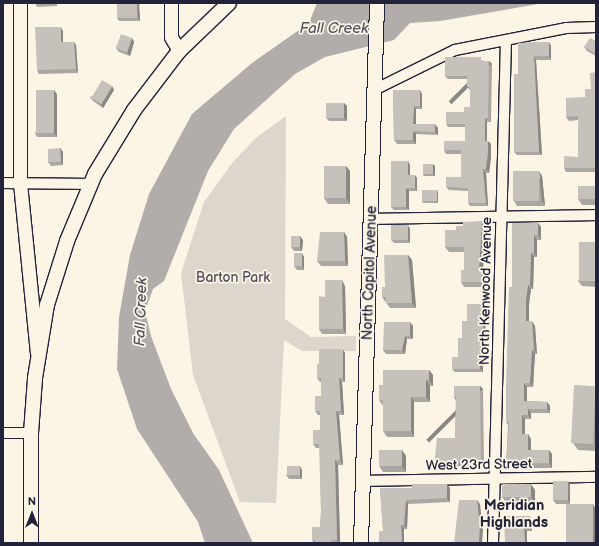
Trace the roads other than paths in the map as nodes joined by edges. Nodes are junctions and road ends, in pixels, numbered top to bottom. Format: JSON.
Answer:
{"nodes":[{"id":1,"x":20,"y":3,"type":"edge"},
{"id":2,"x":171,"y":3,"type":"edge"},
{"id":3,"x":229,"y":3,"type":"edge"},
{"id":4,"x":376,"y":3,"type":"edge"},
{"id":5,"x":596,"y":27,"type":"edge"},
{"id":6,"x":506,"y":41,"type":"junction"},
{"id":7,"x":179,"y":51,"type":"junction"},
{"id":8,"x":376,"y":89,"type":"junction"},
{"id":9,"x":3,"y":183,"type":"edge"},
{"id":10,"x":20,"y":183,"type":"junction"},
{"id":11,"x":90,"y":184,"type":"junction"},
{"id":12,"x":596,"y":215,"type":"edge"},
{"id":13,"x":502,"y":217,"type":"junction"},
{"id":14,"x":371,"y":219,"type":"junction"},
{"id":15,"x":37,"y":360,"type":"junction"},
{"id":16,"x":3,"y":433,"type":"edge"},
{"id":17,"x":31,"y":433,"type":"junction"},
{"id":18,"x":596,"y":477,"type":"edge"},
{"id":19,"x":495,"y":478,"type":"junction"},
{"id":20,"x":363,"y":481,"type":"junction"},
{"id":21,"x":31,"y":543,"type":"edge"},
{"id":22,"x":361,"y":543,"type":"edge"},
{"id":23,"x":493,"y":543,"type":"edge"}],
"edges":[{"from":1,"to":10,"type":"street"},
{"from":2,"to":7,"type":"street"},
{"from":3,"to":7,"type":"main road"},
{"from":4,"to":8,"type":"main road","name":"North Capitol Avenue"},
{"from":5,"to":6,"type":"street"},
{"from":6,"to":8,"type":"street"},
{"from":6,"to":13,"type":"street","name":"North Kenwood Avenue"},
{"from":7,"to":11,"type":"main road"},
{"from":8,"to":14,"type":"main road","name":"North Capitol Avenue"},
{"from":9,"to":10,"type":"street"},
{"from":10,"to":11,"type":"street"},
{"from":10,"to":15,"type":"street"},
{"from":11,"to":15,"type":"main road"},
{"from":12,"to":13,"type":"street"},
{"from":13,"to":14,"type":"street"},
{"from":13,"to":19,"type":"street","name":"North Kenwood Avenue"},
{"from":14,"to":20,"type":"main road","name":"North Capitol Avenue"},
{"from":15,"to":17,"type":"main road"},
{"from":16,"to":17,"type":"street"},
{"from":17,"to":21,"type":"main road"},
{"from":18,"to":19,"type":"street","name":"West 23rd Street"},
{"from":19,"to":20,"type":"street","name":"West 23rd Street"},
{"from":19,"to":23,"type":"street","name":"North Kenwood Avenue"},
{"from":20,"to":22,"type":"main road","name":"North Capitol Avenue"}]}
